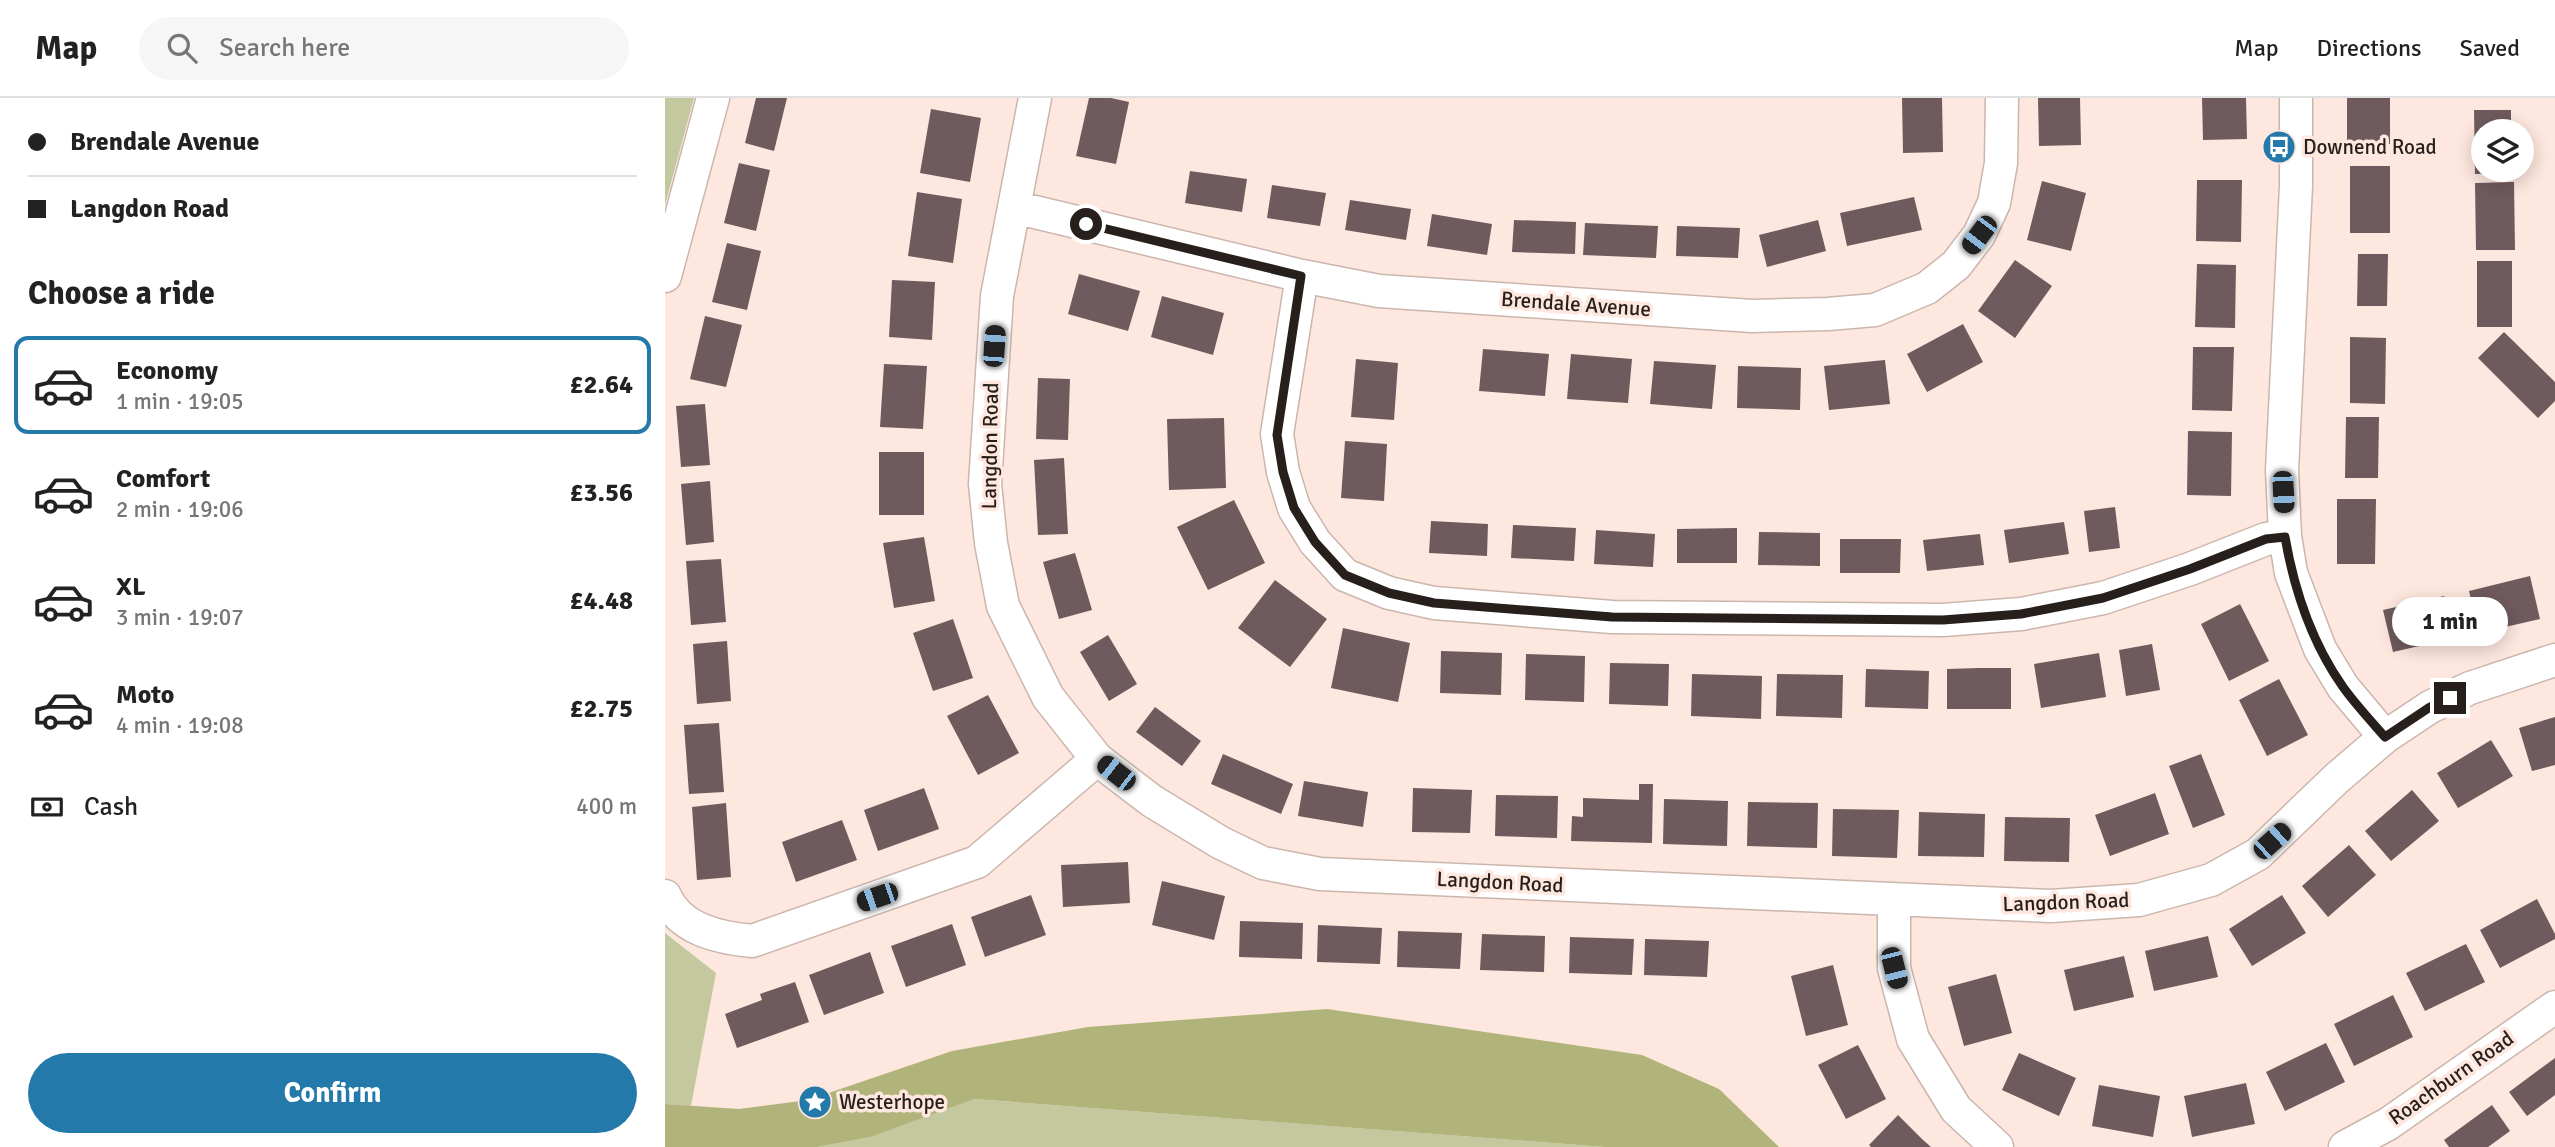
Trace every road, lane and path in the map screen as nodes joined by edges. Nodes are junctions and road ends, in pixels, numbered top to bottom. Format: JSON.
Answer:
{"nodes":[{"id":1,"x":713,"y":98,"type":"edge"},
{"id":2,"x":1035,"y":98,"type":"edge"},
{"id":3,"x":2002,"y":98,"type":"edge"},
{"id":4,"x":2297,"y":98,"type":"edge"},
{"id":5,"x":1014,"y":207,"type":"junction"},
{"id":6,"x":665,"y":276,"type":"edge"},
{"id":7,"x":1301,"y":276,"type":"junction"},
{"id":8,"x":2285,"y":537,"type":"junction"},
{"id":9,"x":2555,"y":660,"type":"edge"},
{"id":10,"x":2385,"y":737,"type":"junction"},
{"id":11,"x":1097,"y":759,"type":"junction"},
{"id":12,"x":665,"y":896,"type":"edge"},
{"id":13,"x":1894,"y":901,"type":"junction"},
{"id":14,"x":2555,"y":1007,"type":"edge"},
{"id":15,"x":1997,"y":1147,"type":"edge"},
{"id":16,"x":2345,"y":1147,"type":"edge"}],
"edges":[{"from":1,"to":6,"type":"street"},
{"from":2,"to":5,"type":"street","name":"Langdon Road"},
{"from":3,"to":7,"type":"street","name":"Brendale Avenue"},
{"from":4,"to":8,"type":"street"},
{"from":5,"to":7,"type":"street","name":"Brendale Avenue"},
{"from":5,"to":11,"type":"street","name":"Langdon Road"},
{"from":7,"to":8,"type":"street"},
{"from":8,"to":10,"type":"street"},
{"from":9,"to":10,"type":"street","name":"Langdon Road"},
{"from":10,"to":13,"type":"street","name":"Langdon Road"},
{"from":11,"to":12,"type":"street"},
{"from":11,"to":13,"type":"street","name":"Langdon Road"},
{"from":13,"to":15,"type":"street"},
{"from":14,"to":16,"type":"street","name":"Roachburn Road"}]}
